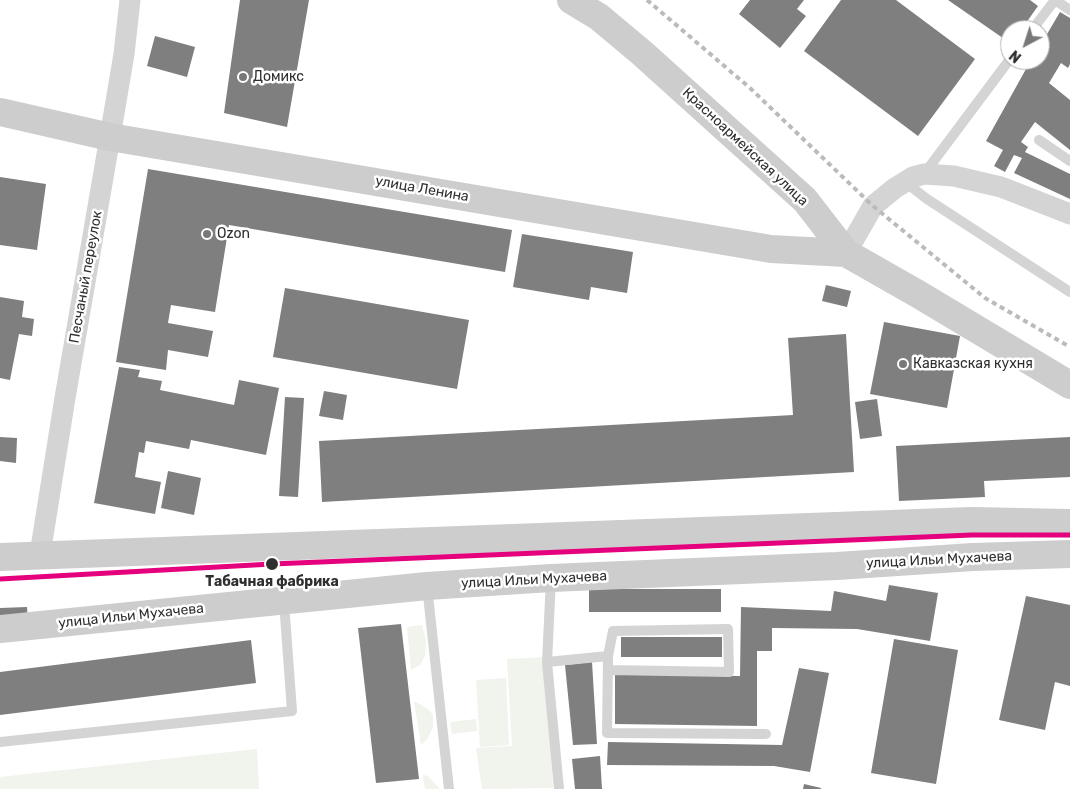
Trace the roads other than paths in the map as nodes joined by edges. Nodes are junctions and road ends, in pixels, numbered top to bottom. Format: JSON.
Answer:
{"nodes":[{"id":1,"x":130,"y":0,"type":"edge"},
{"id":2,"x":571,"y":0,"type":"edge"},
{"id":3,"x":1055,"y":0,"type":"edge"},
{"id":4,"x":1070,"y":10,"type":"edge"},
{"id":5,"x":1040,"y":20,"type":"edge"},
{"id":6,"x":1001,"y":70,"type":"edge"},
{"id":7,"x":0,"y":112,"type":"edge"},
{"id":8,"x":110,"y":137,"type":"junction"},
{"id":9,"x":1039,"y":140,"type":"dead end"},
{"id":10,"x":1070,"y":161,"type":"edge"},
{"id":11,"x":914,"y":178,"type":"junction"},
{"id":12,"x":1070,"y":214,"type":"edge"},
{"id":13,"x":846,"y":253,"type":"junction"},
{"id":14,"x":1070,"y":292,"type":"edge"},
{"id":15,"x":1070,"y":385,"type":"edge"},
{"id":16,"x":1070,"y":523,"type":"edge"},
{"id":17,"x":819,"y":528,"type":"junction"},
{"id":18,"x":40,"y":554,"type":"junction"},
{"id":19,"x":1070,"y":554,"type":"edge"},
{"id":20,"x":0,"y":557,"type":"edge"},
{"id":21,"x":823,"y":565,"type":"junction"},
{"id":22,"x":551,"y":578,"type":"junction"},
{"id":23,"x":427,"y":586,"type":"junction"},
{"id":24,"x":284,"y":600,"type":"junction"},
{"id":25,"x":0,"y":630,"type":"edge"},
{"id":26,"x":608,"y":656,"type":"junction"},
{"id":27,"x":547,"y":662,"type":"junction"},
{"id":28,"x":608,"y":670,"type":"junction"},
{"id":29,"x":766,"y":734,"type":"dead end"},
{"id":30,"x":0,"y":742,"type":"edge"},
{"id":31,"x":449,"y":789,"type":"edge"},
{"id":32,"x":559,"y":789,"type":"edge"}],
"edges":[{"from":1,"to":8,"type":"street","name":"Песчаный переулок"},
{"from":2,"to":13,"type":"main road","name":"Красноармейская улица"},
{"from":3,"to":4,"type":"lane"},
{"from":3,"to":5,"type":"lane"},
{"from":6,"to":11,"type":"lane"},
{"from":7,"to":8,"type":"main road","name":"улица Ленина"},
{"from":8,"to":13,"type":"main road","name":"улица Ленина"},
{"from":8,"to":18,"type":"street","name":"Песчаный переулок"},
{"from":9,"to":10,"type":"lane"},
{"from":11,"to":12,"type":"street"},
{"from":11,"to":13,"type":"street"},
{"from":11,"to":14,"type":"lane"},
{"from":13,"to":15,"type":"main road","name":"Красноармейская улица"},
{"from":16,"to":17,"type":"main road"},
{"from":17,"to":18,"type":"main road"},
{"from":17,"to":21,"type":"main road"},
{"from":18,"to":20,"type":"main road"},
{"from":19,"to":21,"type":"main road","name":"улица Ильи Мухачева"},
{"from":21,"to":22,"type":"main road","name":"улица Ильи Мухачева"},
{"from":22,"to":23,"type":"main road","name":"улица Ильи Мухачева"},
{"from":22,"to":27,"type":"lane"},
{"from":23,"to":24,"type":"main road","name":"улица Ильи Мухачева"},
{"from":23,"to":31,"type":"lane"},
{"from":24,"to":25,"type":"main road","name":"улица Ильи Мухачева"},
{"from":24,"to":30,"type":"lane"},
{"from":26,"to":27,"type":"lane"},
{"from":26,"to":28,"type":"lane"},
{"from":26,"to":28,"type":"lane"},
{"from":27,"to":32,"type":"lane"},
{"from":28,"to":29,"type":"lane"}]}
